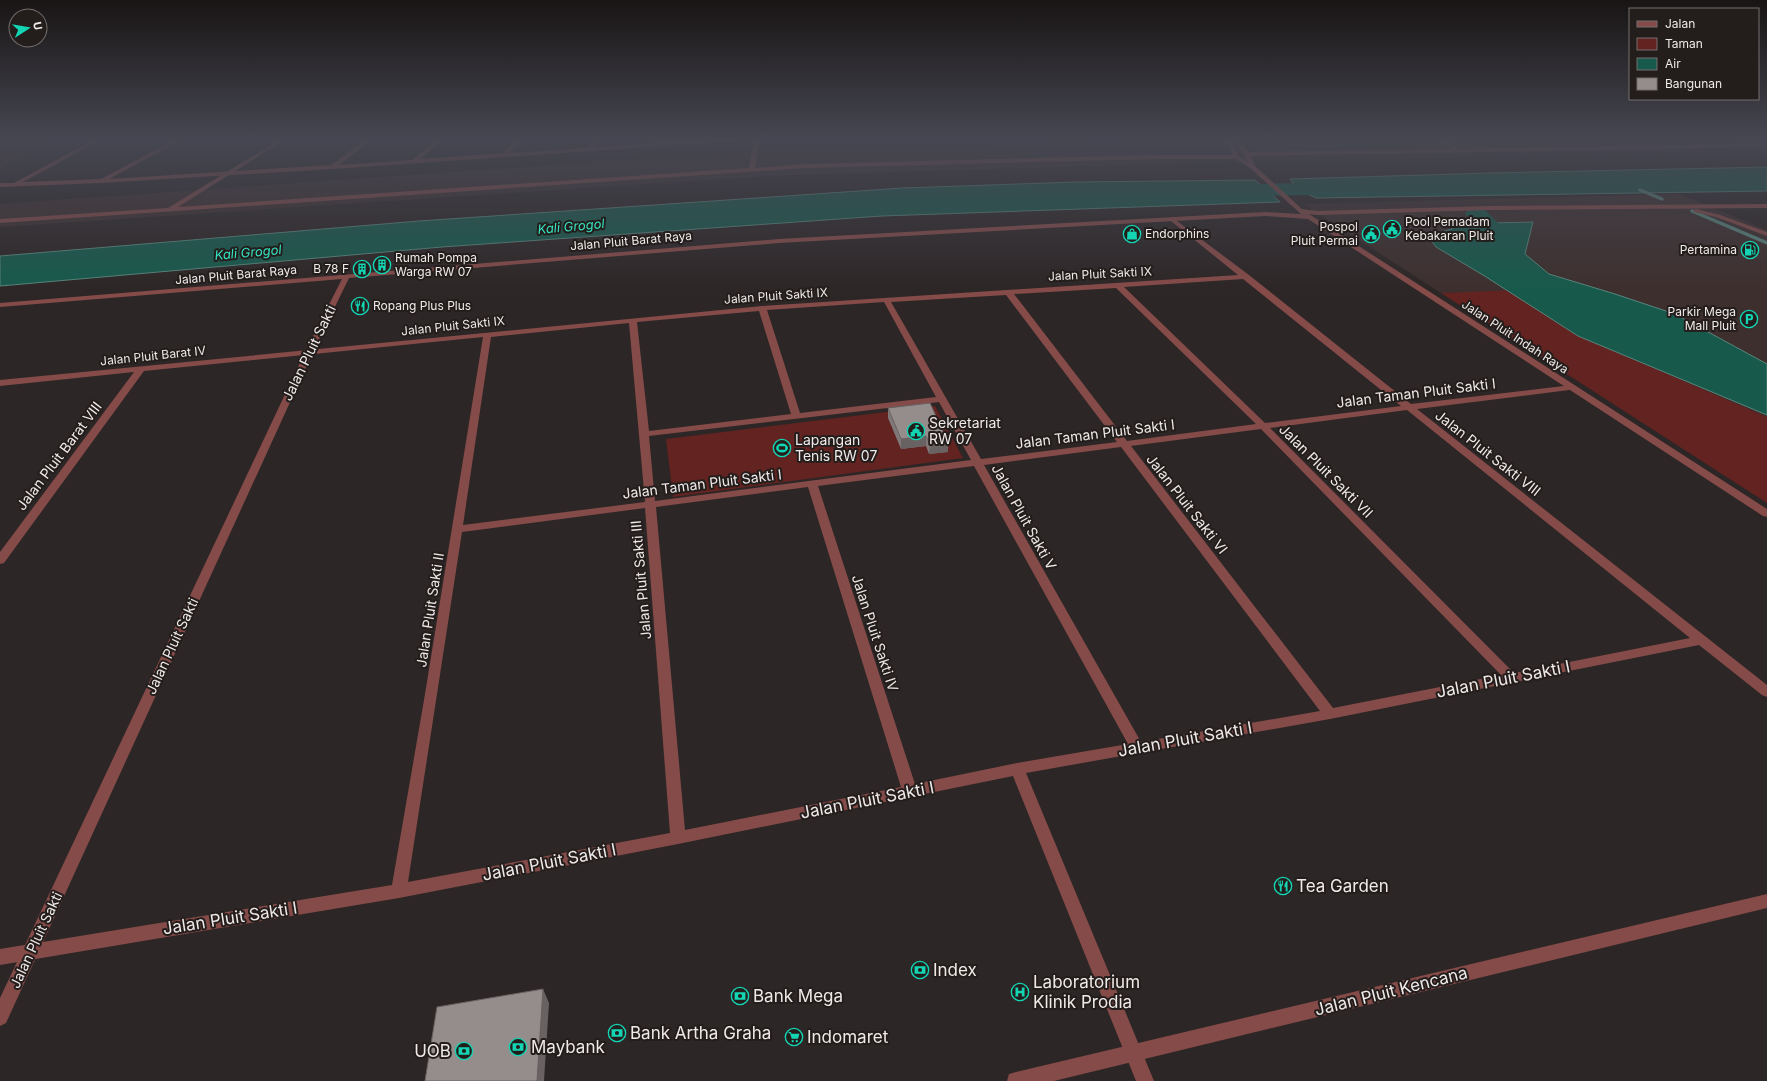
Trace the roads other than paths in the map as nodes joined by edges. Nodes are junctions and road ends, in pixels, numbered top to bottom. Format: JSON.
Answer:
{"nodes":[{"id":1,"x":204,"y":188,"type":"edge"},
{"id":2,"x":475,"y":188,"type":"edge"},
{"id":3,"x":1275,"y":188,"type":"edge"},
{"id":4,"x":1725,"y":206,"type":"junction"},
{"id":5,"x":1767,"y":206,"type":"edge"},
{"id":6,"x":1297,"y":209,"type":"junction"},
{"id":7,"x":169,"y":210,"type":"junction"},
{"id":8,"x":1353,"y":211,"type":"junction"},
{"id":9,"x":1406,"y":212,"type":"junction"},
{"id":10,"x":1265,"y":214,"type":"junction"},
{"id":11,"x":1359,"y":216,"type":"junction"},
{"id":12,"x":1310,"y":218,"type":"junction"},
{"id":13,"x":1173,"y":220,"type":"junction"},
{"id":14,"x":0,"y":221,"type":"edge"},
{"id":15,"x":1319,"y":223,"type":"junction"},
{"id":16,"x":1739,"y":223,"type":"junction"},
{"id":17,"x":1767,"y":234,"type":"edge"},
{"id":18,"x":347,"y":276,"type":"junction"},
{"id":19,"x":1246,"y":277,"type":"junction"},
{"id":20,"x":1118,"y":286,"type":"junction"},
{"id":21,"x":1008,"y":292,"type":"junction"},
{"id":22,"x":886,"y":299,"type":"junction"},
{"id":23,"x":0,"y":305,"type":"edge"},
{"id":24,"x":762,"y":308,"type":"junction"},
{"id":25,"x":633,"y":320,"type":"junction"},
{"id":26,"x":487,"y":334,"type":"junction"},
{"id":27,"x":308,"y":352,"type":"junction"},
{"id":28,"x":141,"y":369,"type":"junction"},
{"id":29,"x":2,"y":385,"type":"edge"},
{"id":30,"x":1569,"y":387,"type":"junction"},
{"id":31,"x":942,"y":399,"type":"junction"},
{"id":32,"x":1408,"y":408,"type":"junction"},
{"id":33,"x":796,"y":416,"type":"junction"},
{"id":34,"x":1263,"y":426,"type":"junction"},
{"id":35,"x":645,"y":434,"type":"junction"},
{"id":36,"x":1123,"y":444,"type":"junction"},
{"id":37,"x":978,"y":463,"type":"junction"},
{"id":38,"x":812,"y":484,"type":"junction"},
{"id":39,"x":649,"y":505,"type":"junction"},
{"id":40,"x":1767,"y":514,"type":"edge"},
{"id":41,"x":458,"y":529,"type":"junction"},
{"id":42,"x":0,"y":560,"type":"edge"},
{"id":43,"x":1701,"y":640,"type":"junction"},
{"id":44,"x":1511,"y":678,"type":"junction"},
{"id":45,"x":1767,"y":692,"type":"edge"},
{"id":46,"x":1330,"y":714,"type":"junction"},
{"id":47,"x":1137,"y":748,"type":"junction"},
{"id":48,"x":1017,"y":769,"type":"junction"},
{"id":49,"x":910,"y":791,"type":"junction"},
{"id":50,"x":678,"y":838,"type":"junction"},
{"id":51,"x":399,"y":891,"type":"junction"},
{"id":52,"x":1767,"y":901,"type":"edge"},
{"id":53,"x":31,"y":951,"type":"junction"},
{"id":54,"x":0,"y":957,"type":"edge"},
{"id":55,"x":0,"y":1017,"type":"edge"},
{"id":56,"x":1134,"y":1053,"type":"junction"},
{"id":57,"x":1016,"y":1081,"type":"edge"},
{"id":58,"x":1145,"y":1081,"type":"edge"}],
"edges":[{"from":1,"to":7,"type":"street"},
{"from":2,"to":7,"type":"street"},
{"from":3,"to":6,"type":"street","name":"Jalan Pluit Indah Raya"},
{"from":4,"to":5,"type":"street","name":"Jalan Pluit Barat Raya"},
{"from":4,"to":9,"type":"street","name":"Jalan Pluit Barat Raya"},
{"from":4,"to":16,"type":"street"},
{"from":6,"to":8,"type":"street","name":"Jalan Pluit Barat Raya"},
{"from":6,"to":10,"type":"street","name":"Jalan Pluit Barat Raya"},
{"from":6,"to":12,"type":"street","name":"Jalan Pluit Indah Raya"},
{"from":7,"to":14,"type":"street"},
{"from":8,"to":9,"type":"street","name":"Jalan Pluit Barat Raya"},
{"from":8,"to":11,"type":"street"},
{"from":9,"to":11,"type":"street","name":"Jalan Pluit Barat Raya"},
{"from":9,"to":16,"type":"street","name":"Jalan Pluit Barat Raya"},
{"from":10,"to":12,"type":"street","name":"Jalan Pluit Barat Raya"},
{"from":10,"to":13,"type":"street","name":"Jalan Pluit Barat Raya"},
{"from":11,"to":15,"type":"street","name":"Jalan Pluit Barat Raya"},
{"from":12,"to":15,"type":"street","name":"Jalan Pluit Indah Raya"},
{"from":13,"to":18,"type":"street","name":"Jalan Pluit Barat Raya"},
{"from":13,"to":19,"type":"street","name":"Jalan Pluit Sakti VIII"},
{"from":15,"to":30,"type":"street","name":"Jalan Pluit Indah Raya"},
{"from":16,"to":17,"type":"street"},
{"from":18,"to":23,"type":"street","name":"Jalan Pluit Barat Raya"},
{"from":18,"to":27,"type":"street","name":"Jalan Pluit Sakti"},
{"from":19,"to":20,"type":"street","name":"Jalan Pluit Sakti IX"},
{"from":19,"to":32,"type":"street","name":"Jalan Pluit Sakti VIII"},
{"from":20,"to":21,"type":"street","name":"Jalan Pluit Sakti IX"},
{"from":20,"to":34,"type":"street","name":"Jalan Pluit Sakti VII"},
{"from":21,"to":22,"type":"street","name":"Jalan Pluit Sakti IX"},
{"from":21,"to":36,"type":"street","name":"Jalan Pluit Sakti VI"},
{"from":22,"to":24,"type":"street","name":"Jalan Pluit Sakti IX"},
{"from":22,"to":31,"type":"street","name":"Jalan Pluit Sakti V"},
{"from":24,"to":25,"type":"street","name":"Jalan Pluit Sakti IX"},
{"from":24,"to":33,"type":"street"},
{"from":25,"to":26,"type":"street","name":"Jalan Pluit Sakti IX"},
{"from":25,"to":35,"type":"street","name":"Jalan Pluit Sakti III"},
{"from":26,"to":27,"type":"street","name":"Jalan Pluit Sakti IX"},
{"from":26,"to":41,"type":"street","name":"Jalan Pluit Sakti II"},
{"from":27,"to":28,"type":"street","name":"Jalan Pluit Barat IV"},
{"from":27,"to":53,"type":"street","name":"Jalan Pluit Sakti"},
{"from":28,"to":29,"type":"street","name":"Jalan Pluit Barat IV"},
{"from":28,"to":42,"type":"street","name":"Jalan Pluit Barat VIII"},
{"from":30,"to":32,"type":"street","name":"Jalan Taman Pluit Sakti I"},
{"from":30,"to":40,"type":"street","name":"Jalan Pluit Indah Raya"},
{"from":31,"to":33,"type":"street"},
{"from":31,"to":37,"type":"street","name":"Jalan Pluit Sakti V"},
{"from":32,"to":34,"type":"street","name":"Jalan Taman Pluit Sakti I"},
{"from":32,"to":43,"type":"street","name":"Jalan Pluit Sakti VIII"},
{"from":33,"to":35,"type":"street"},
{"from":34,"to":36,"type":"street","name":"Jalan Taman Pluit Sakti I"},
{"from":34,"to":44,"type":"street","name":"Jalan Pluit Sakti VII"},
{"from":35,"to":39,"type":"street","name":"Jalan Pluit Sakti III"},
{"from":36,"to":37,"type":"street","name":"Jalan Taman Pluit Sakti I"},
{"from":36,"to":46,"type":"street","name":"Jalan Pluit Sakti VI"},
{"from":37,"to":38,"type":"street","name":"Jalan Taman Pluit Sakti I"},
{"from":37,"to":47,"type":"street","name":"Jalan Pluit Sakti V"},
{"from":38,"to":39,"type":"street","name":"Jalan Taman Pluit Sakti I"},
{"from":38,"to":49,"type":"street","name":"Jalan Pluit Sakti IV"},
{"from":39,"to":41,"type":"street","name":"Jalan Taman Pluit Sakti I"},
{"from":39,"to":50,"type":"street","name":"Jalan Pluit Sakti III"},
{"from":41,"to":51,"type":"street","name":"Jalan Pluit Sakti II"},
{"from":43,"to":44,"type":"street","name":"Jalan Pluit Sakti I"},
{"from":43,"to":45,"type":"street","name":"Jalan Pluit Sakti VIII"},
{"from":44,"to":46,"type":"street","name":"Jalan Pluit Sakti I"},
{"from":46,"to":47,"type":"street","name":"Jalan Pluit Sakti I"},
{"from":47,"to":48,"type":"street","name":"Jalan Pluit Sakti I"},
{"from":48,"to":49,"type":"street","name":"Jalan Pluit Sakti I"},
{"from":48,"to":56,"type":"street"},
{"from":49,"to":50,"type":"street","name":"Jalan Pluit Sakti I"},
{"from":50,"to":51,"type":"street","name":"Jalan Pluit Sakti I"},
{"from":51,"to":53,"type":"street","name":"Jalan Pluit Sakti I"},
{"from":52,"to":56,"type":"street","name":"Jalan Pluit Kencana"},
{"from":53,"to":54,"type":"street","name":"Jalan Pluit Sakti I"},
{"from":53,"to":55,"type":"street","name":"Jalan Pluit Sakti"},
{"from":56,"to":57,"type":"street","name":"Jalan Pluit Kencana"},
{"from":56,"to":58,"type":"street"}]}
